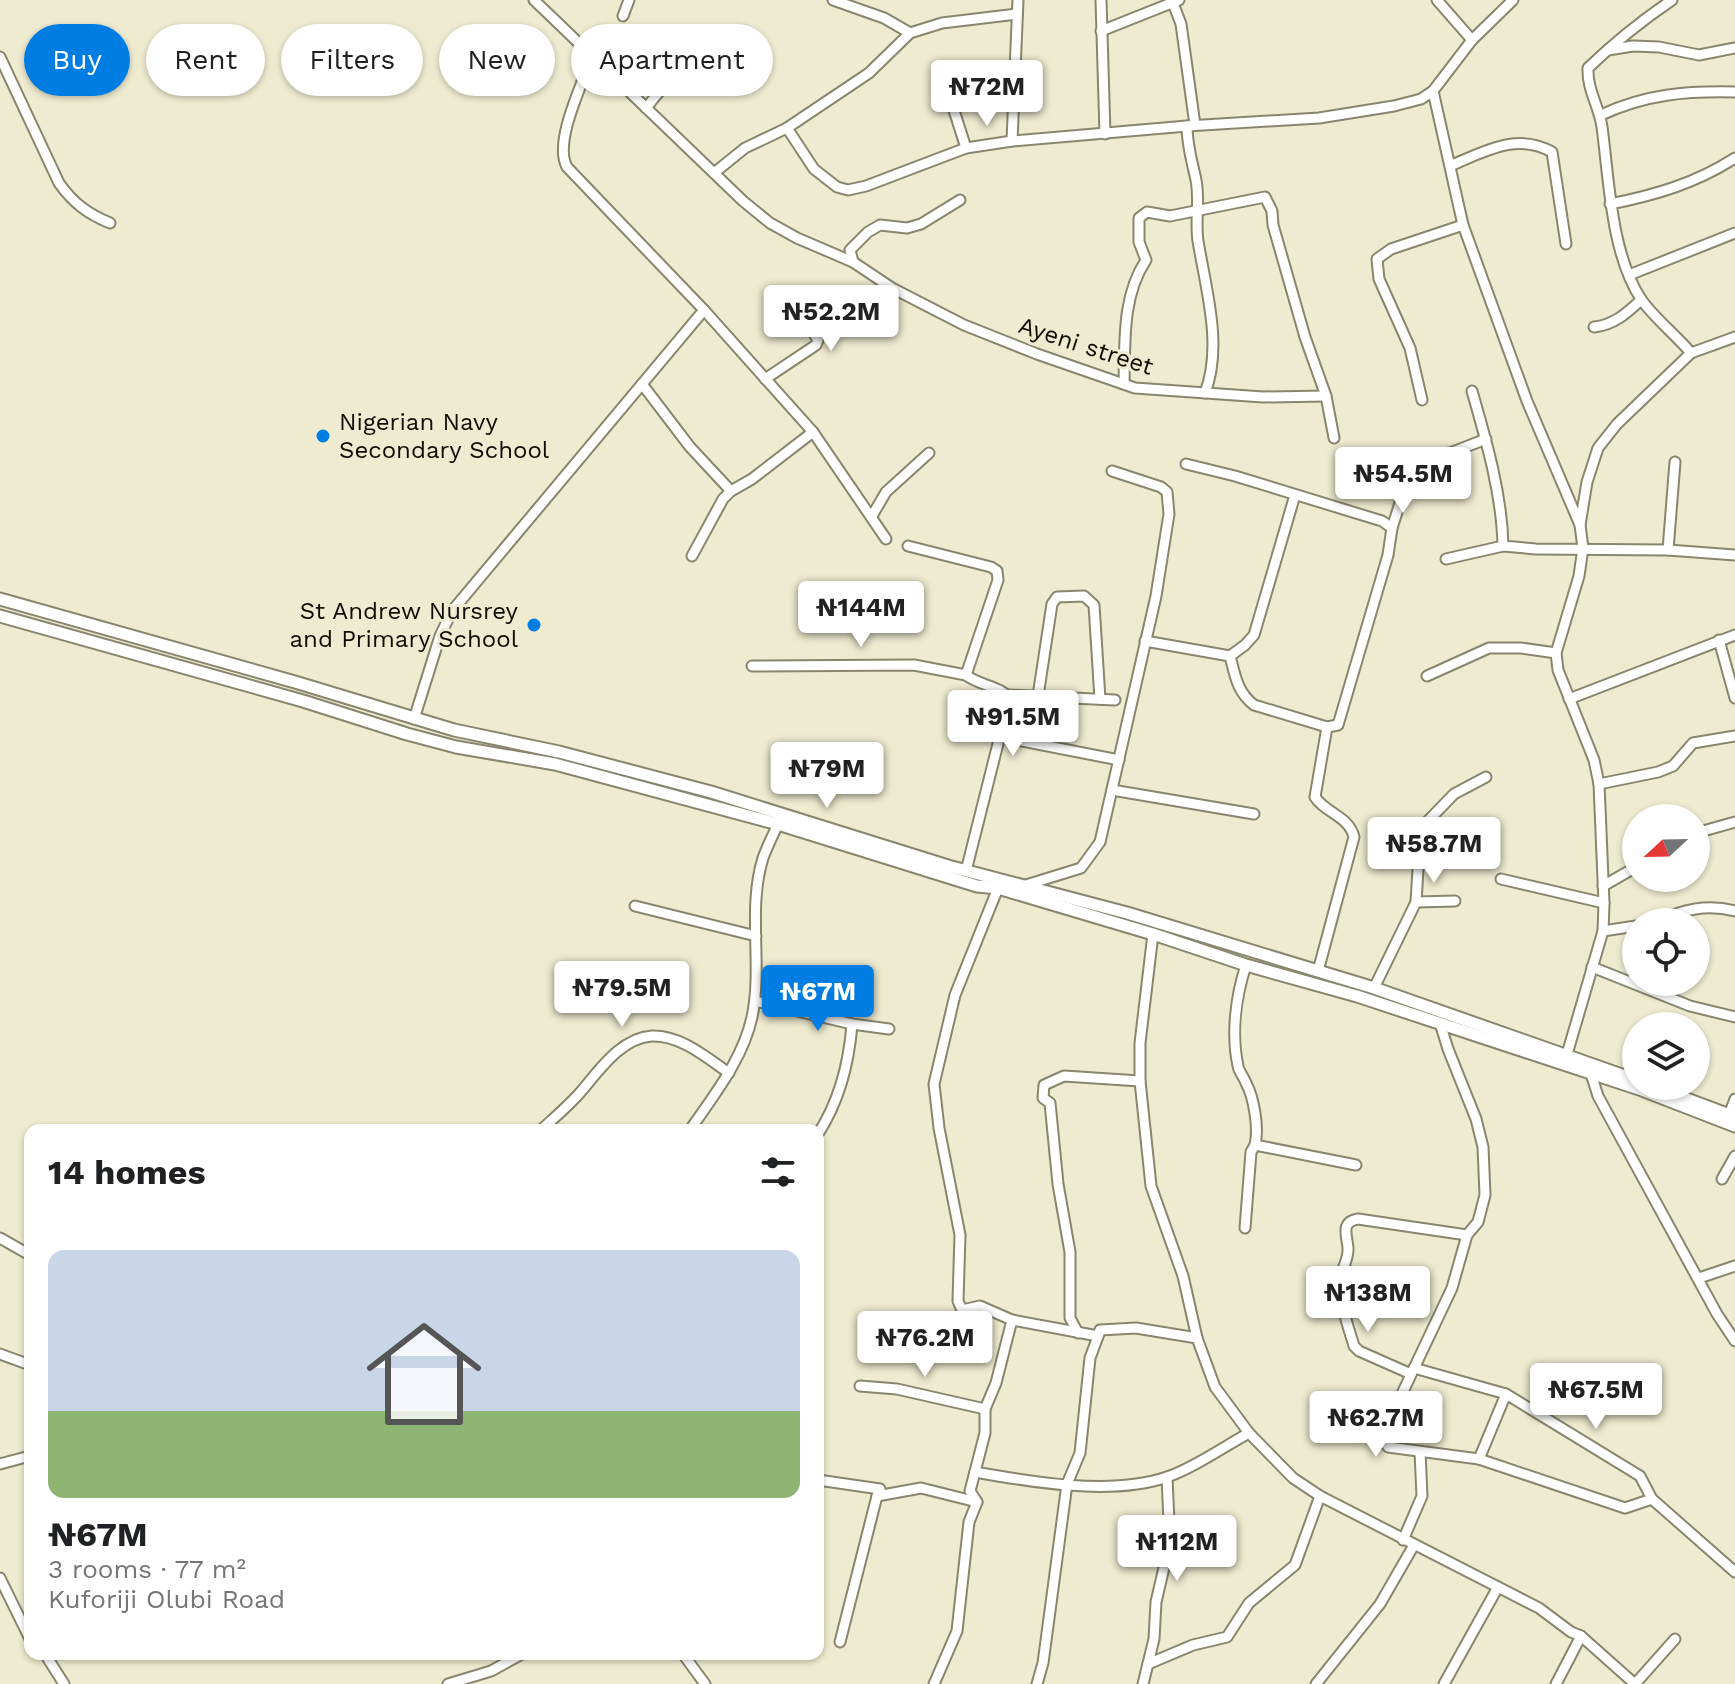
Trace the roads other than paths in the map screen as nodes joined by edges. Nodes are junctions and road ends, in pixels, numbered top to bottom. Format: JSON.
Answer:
{"nodes":[{"id":1,"x":534,"y":0,"type":"edge"},
{"id":2,"x":629,"y":0,"type":"edge"},
{"id":3,"x":833,"y":0,"type":"edge"},
{"id":4,"x":1018,"y":0,"type":"edge"},
{"id":5,"x":1101,"y":0,"type":"edge"},
{"id":6,"x":1437,"y":0,"type":"edge"},
{"id":7,"x":1513,"y":0,"type":"edge"},
{"id":8,"x":1672,"y":0,"type":"edge"},
{"id":9,"x":1176,"y":1,"type":"edge"},
{"id":10,"x":1017,"y":14,"type":"junction"},
{"id":11,"x":623,"y":16,"type":"dead end"},
{"id":12,"x":1101,"y":31,"type":"junction"},
{"id":13,"x":910,"y":33,"type":"junction"},
{"id":14,"x":571,"y":36,"type":"edge"},
{"id":15,"x":1472,"y":40,"type":"junction"},
{"id":16,"x":1735,"y":48,"type":"edge"},
{"id":17,"x":1606,"y":50,"type":"junction"},
{"id":18,"x":0,"y":57,"type":"edge"},
{"id":19,"x":1433,"y":91,"type":"junction"},
{"id":20,"x":1735,"y":92,"type":"edge"},
{"id":21,"x":578,"y":96,"type":"edge"},
{"id":22,"x":634,"y":96,"type":"edge"},
{"id":23,"x":656,"y":96,"type":"edge"},
{"id":24,"x":951,"y":101,"type":"dead end"},
{"id":25,"x":646,"y":108,"type":"junction"},
{"id":26,"x":1601,"y":115,"type":"junction"},
{"id":27,"x":1191,"y":126,"type":"junction"},
{"id":28,"x":787,"y":128,"type":"junction"},
{"id":29,"x":1105,"y":134,"type":"junction"},
{"id":30,"x":1012,"y":141,"type":"junction"},
{"id":31,"x":966,"y":148,"type":"junction"},
{"id":32,"x":1735,"y":158,"type":"edge"},
{"id":33,"x":1452,"y":165,"type":"junction"},
{"id":34,"x":714,"y":173,"type":"junction"},
{"id":35,"x":960,"y":200,"type":"dead end"},
{"id":36,"x":1610,"y":204,"type":"junction"},
{"id":37,"x":1198,"y":212,"type":"junction"},
{"id":38,"x":110,"y":223,"type":"dead end"},
{"id":39,"x":1463,"y":225,"type":"junction"},
{"id":40,"x":1735,"y":233,"type":"edge"},
{"id":41,"x":1566,"y":244,"type":"dead end"},
{"id":42,"x":853,"y":262,"type":"junction"},
{"id":43,"x":1629,"y":275,"type":"junction"},
{"id":44,"x":1641,"y":300,"type":"junction"},
{"id":45,"x":794,"y":303,"type":"dead end"},
{"id":46,"x":704,"y":310,"type":"junction"},
{"id":47,"x":1594,"y":327,"type":"dead end"},
{"id":48,"x":1735,"y":337,"type":"edge"},
{"id":49,"x":1691,"y":353,"type":"junction"},
{"id":50,"x":765,"y":379,"type":"junction"},
{"id":51,"x":642,"y":384,"type":"junction"},
{"id":52,"x":1124,"y":384,"type":"junction"},
{"id":53,"x":1472,"y":391,"type":"dead end"},
{"id":54,"x":1205,"y":393,"type":"junction"},
{"id":55,"x":1326,"y":396,"type":"junction"},
{"id":56,"x":1422,"y":400,"type":"dead end"},
{"id":57,"x":813,"y":432,"type":"junction"},
{"id":58,"x":1334,"y":438,"type":"dead end"},
{"id":59,"x":1486,"y":439,"type":"junction"},
{"id":60,"x":929,"y":453,"type":"dead end"},
{"id":61,"x":1414,"y":457,"type":"dead end"},
{"id":62,"x":1675,"y":462,"type":"dead end"},
{"id":63,"x":1186,"y":464,"type":"dead end"},
{"id":64,"x":1112,"y":471,"type":"dead end"},
{"id":65,"x":731,"y":491,"type":"junction"},
{"id":66,"x":1295,"y":495,"type":"junction"},
{"id":67,"x":1400,"y":503,"type":"dead end"},
{"id":68,"x":872,"y":516,"type":"junction"},
{"id":69,"x":1580,"y":525,"type":"junction"},
{"id":70,"x":1392,"y":528,"type":"junction"},
{"id":71,"x":886,"y":539,"type":"dead end"},
{"id":72,"x":908,"y":546,"type":"dead end"},
{"id":73,"x":1503,"y":546,"type":"junction"},
{"id":74,"x":1583,"y":548,"type":"junction"},
{"id":75,"x":1668,"y":550,"type":"junction"},
{"id":76,"x":1735,"y":555,"type":"edge"},
{"id":77,"x":692,"y":556,"type":"dead end"},
{"id":78,"x":1446,"y":559,"type":"dead end"},
{"id":79,"x":0,"y":599,"type":"edge"},
{"id":80,"x":0,"y":616,"type":"edge"},
{"id":81,"x":1735,"y":635,"type":"edge"},
{"id":82,"x":1719,"y":640,"type":"junction"},
{"id":83,"x":1145,"y":641,"type":"junction"},
{"id":84,"x":1556,"y":653,"type":"junction"},
{"id":85,"x":1230,"y":656,"type":"junction"},
{"id":86,"x":752,"y":666,"type":"dead end"},
{"id":87,"x":966,"y":675,"type":"junction"},
{"id":88,"x":1427,"y":676,"type":"dead end"},
{"id":89,"x":1008,"y":695,"type":"junction"},
{"id":90,"x":1038,"y":696,"type":"junction"},
{"id":91,"x":1735,"y":698,"type":"edge"},
{"id":92,"x":1100,"y":699,"type":"junction"},
{"id":93,"x":1569,"y":699,"type":"junction"},
{"id":94,"x":1115,"y":700,"type":"dead end"},
{"id":95,"x":414,"y":719,"type":"junction"},
{"id":96,"x":1327,"y":727,"type":"junction"},
{"id":97,"x":1735,"y":736,"type":"edge"},
{"id":98,"x":1001,"y":737,"type":"junction"},
{"id":99,"x":557,"y":758,"type":"junction"},
{"id":100,"x":1119,"y":760,"type":"junction"},
{"id":101,"x":1486,"y":777,"type":"dead end"},
{"id":102,"x":1599,"y":784,"type":"junction"},
{"id":103,"x":1112,"y":790,"type":"junction"},
{"id":104,"x":1254,"y":814,"type":"dead end"},
{"id":105,"x":1735,"y":822,"type":"edge"},
{"id":106,"x":778,"y":824,"type":"junction"},
{"id":107,"x":1710,"y":829,"type":"edge"},
{"id":108,"x":899,"y":856,"type":"junction"},
{"id":109,"x":966,"y":871,"type":"junction"},
{"id":110,"x":1622,"y":875,"type":"edge"},
{"id":111,"x":1501,"y":879,"type":"dead end"},
{"id":112,"x":1026,"y":885,"type":"junction"},
{"id":113,"x":1603,"y":886,"type":"junction"},
{"id":114,"x":998,"y":888,"type":"junction"},
{"id":115,"x":1455,"y":901,"type":"dead end"},
{"id":116,"x":1416,"y":902,"type":"junction"},
{"id":117,"x":1604,"y":903,"type":"junction"},
{"id":118,"x":635,"y":906,"type":"dead end"},
{"id":119,"x":1698,"y":908,"type":"edge"},
{"id":120,"x":1735,"y":911,"type":"edge"},
{"id":121,"x":1622,"y":928,"type":"edge"},
{"id":122,"x":1603,"y":931,"type":"junction"},
{"id":123,"x":1153,"y":934,"type":"junction"},
{"id":124,"x":756,"y":936,"type":"junction"},
{"id":125,"x":1246,"y":965,"type":"junction"},
{"id":126,"x":1592,"y":967,"type":"junction"},
{"id":127,"x":1318,"y":971,"type":"junction"},
{"id":128,"x":1622,"y":978,"type":"edge"},
{"id":129,"x":1374,"y":988,"type":"junction"},
{"id":130,"x":1666,"y":996,"type":"edge"},
{"id":131,"x":755,"y":1001,"type":"junction"},
{"id":132,"x":1735,"y":1017,"type":"edge"},
{"id":133,"x":1440,"y":1023,"type":"junction"},
{"id":134,"x":852,"y":1024,"type":"junction"},
{"id":135,"x":889,"y":1029,"type":"dead end"},
{"id":136,"x":1566,"y":1059,"type":"junction"},
{"id":137,"x":729,"y":1073,"type":"junction"},
{"id":138,"x":1591,"y":1074,"type":"junction"},
{"id":139,"x":1622,"y":1076,"type":"edge"},
{"id":140,"x":1140,"y":1081,"type":"junction"},
{"id":141,"x":1735,"y":1099,"type":"edge"},
{"id":142,"x":1685,"y":1100,"type":"edge"},
{"id":143,"x":1733,"y":1120,"type":"edge"},
{"id":144,"x":547,"y":1124,"type":"edge"},
{"id":145,"x":694,"y":1124,"type":"edge"},
{"id":146,"x":824,"y":1125,"type":"edge"},
{"id":147,"x":1255,"y":1145,"type":"junction"},
{"id":148,"x":1735,"y":1156,"type":"edge"},
{"id":149,"x":1356,"y":1165,"type":"dead end"},
{"id":150,"x":1722,"y":1179,"type":"dead end"},
{"id":151,"x":1245,"y":1228,"type":"dead end"},
{"id":152,"x":1467,"y":1235,"type":"junction"},
{"id":153,"x":0,"y":1238,"type":"edge"},
{"id":154,"x":24,"y":1252,"type":"edge"},
{"id":155,"x":1735,"y":1266,"type":"edge"},
{"id":156,"x":1699,"y":1278,"type":"junction"},
{"id":157,"x":1012,"y":1320,"type":"junction"},
{"id":158,"x":1100,"y":1330,"type":"junction"},
{"id":159,"x":1078,"y":1333,"type":"junction"},
{"id":160,"x":1197,"y":1338,"type":"junction"},
{"id":161,"x":1735,"y":1341,"type":"edge"},
{"id":162,"x":0,"y":1354,"type":"edge"},
{"id":163,"x":24,"y":1363,"type":"edge"},
{"id":164,"x":1412,"y":1371,"type":"junction"},
{"id":165,"x":860,"y":1386,"type":"dead end"},
{"id":166,"x":1506,"y":1394,"type":"junction"},
{"id":167,"x":985,"y":1409,"type":"junction"},
{"id":168,"x":1249,"y":1433,"type":"junction"},
{"id":169,"x":1420,"y":1452,"type":"junction"},
{"id":170,"x":24,"y":1458,"type":"edge"},
{"id":171,"x":1479,"y":1459,"type":"junction"},
{"id":172,"x":0,"y":1464,"type":"edge"},
{"id":173,"x":975,"y":1472,"type":"junction"},
{"id":174,"x":1167,"y":1477,"type":"junction"},
{"id":175,"x":824,"y":1481,"type":"edge"},
{"id":176,"x":1067,"y":1484,"type":"junction"},
{"id":177,"x":877,"y":1496,"type":"junction"},
{"id":178,"x":1320,"y":1496,"type":"junction"},
{"id":179,"x":1652,"y":1499,"type":"junction"},
{"id":180,"x":977,"y":1502,"type":"junction"},
{"id":181,"x":1403,"y":1540,"type":"junction"},
{"id":182,"x":1414,"y":1545,"type":"junction"},
{"id":183,"x":1735,"y":1572,"type":"edge"},
{"id":184,"x":0,"y":1578,"type":"edge"},
{"id":185,"x":1498,"y":1587,"type":"junction"},
{"id":186,"x":24,"y":1627,"type":"edge"},
{"id":187,"x":1581,"y":1636,"type":"junction"},
{"id":188,"x":1675,"y":1639,"type":"dead end"},
{"id":189,"x":840,"y":1642,"type":"dead end"},
{"id":190,"x":49,"y":1660,"type":"edge"},
{"id":191,"x":511,"y":1660,"type":"edge"},
{"id":192,"x":687,"y":1660,"type":"edge"},
{"id":193,"x":1148,"y":1664,"type":"junction"},
{"id":194,"x":64,"y":1684,"type":"edge"},
{"id":195,"x":448,"y":1684,"type":"edge"},
{"id":196,"x":705,"y":1684,"type":"edge"},
{"id":197,"x":934,"y":1684,"type":"edge"},
{"id":198,"x":1037,"y":1684,"type":"edge"},
{"id":199,"x":1143,"y":1684,"type":"edge"},
{"id":200,"x":1316,"y":1684,"type":"edge"},
{"id":201,"x":1444,"y":1684,"type":"edge"},
{"id":202,"x":1556,"y":1684,"type":"edge"}],
"edges":[{"from":1,"to":14,"type":"street"},
{"from":2,"to":11,"type":"street"},
{"from":3,"to":13,"type":"street"},
{"from":4,"to":10,"type":"street"},
{"from":5,"to":12,"type":"street"},
{"from":6,"to":15,"type":"street"},
{"from":7,"to":15,"type":"street"},
{"from":8,"to":17,"type":"street"},
{"from":9,"to":12,"type":"street"},
{"from":9,"to":27,"type":"street"},
{"from":10,"to":13,"type":"street"},
{"from":10,"to":30,"type":"street"},
{"from":12,"to":29,"type":"street"},
{"from":13,"to":28,"type":"street"},
{"from":15,"to":19,"type":"street"},
{"from":16,"to":17,"type":"street"},
{"from":17,"to":26,"type":"street"},
{"from":18,"to":38,"type":"street"},
{"from":19,"to":27,"type":"street"},
{"from":19,"to":33,"type":"street"},
{"from":20,"to":26,"type":"street"},
{"from":21,"to":46,"type":"street"},
{"from":22,"to":25,"type":"street"},
{"from":23,"to":25,"type":"street"},
{"from":24,"to":31,"type":"street"},
{"from":25,"to":34,"type":"street"},
{"from":26,"to":36,"type":"street"},
{"from":27,"to":29,"type":"street"},
{"from":27,"to":37,"type":"street"},
{"from":28,"to":31,"type":"street"},
{"from":28,"to":34,"type":"street"},
{"from":29,"to":30,"type":"street"},
{"from":30,"to":31,"type":"street"},
{"from":32,"to":36,"type":"street"},
{"from":33,"to":39,"type":"street"},
{"from":33,"to":41,"type":"street"},
{"from":34,"to":42,"type":"street"},
{"from":35,"to":42,"type":"street"},
{"from":36,"to":43,"type":"street"},
{"from":37,"to":52,"type":"street"},
{"from":37,"to":54,"type":"street"},
{"from":37,"to":55,"type":"street"},
{"from":39,"to":56,"type":"street"},
{"from":39,"to":69,"type":"street"},
{"from":40,"to":43,"type":"street"},
{"from":42,"to":52,"type":"street","name":"Ayeni street"},
{"from":43,"to":44,"type":"street"},
{"from":44,"to":47,"type":"street"},
{"from":44,"to":49,"type":"street"},
{"from":45,"to":50,"type":"street"},
{"from":46,"to":50,"type":"street"},
{"from":46,"to":51,"type":"street"},
{"from":48,"to":49,"type":"street"},
{"from":49,"to":69,"type":"street"},
{"from":50,"to":57,"type":"street"},
{"from":51,"to":65,"type":"street"},
{"from":51,"to":95,"type":"street"},
{"from":52,"to":54,"type":"street","name":"Ayeni street"},
{"from":53,"to":59,"type":"street"},
{"from":54,"to":55,"type":"street","name":"Ayeni street"},
{"from":55,"to":58,"type":"street"},
{"from":57,"to":65,"type":"street"},
{"from":57,"to":68,"type":"street"},
{"from":59,"to":61,"type":"street"},
{"from":59,"to":73,"type":"street"},
{"from":60,"to":68,"type":"street"},
{"from":62,"to":75,"type":"street"},
{"from":63,"to":66,"type":"street"},
{"from":64,"to":83,"type":"street"},
{"from":65,"to":77,"type":"street"},
{"from":66,"to":70,"type":"street"},
{"from":66,"to":85,"type":"street"},
{"from":67,"to":70,"type":"street"},
{"from":68,"to":71,"type":"street"},
{"from":69,"to":74,"type":"street"},
{"from":70,"to":96,"type":"street"},
{"from":72,"to":87,"type":"street"},
{"from":73,"to":74,"type":"street"},
{"from":73,"to":78,"type":"street"},
{"from":74,"to":75,"type":"street"},
{"from":74,"to":84,"type":"street"},
{"from":75,"to":76,"type":"street"},
{"from":79,"to":95,"type":"main road"},
{"from":80,"to":99,"type":"main road"},
{"from":81,"to":82,"type":"street"},
{"from":82,"to":91,"type":"street"},
{"from":82,"to":93,"type":"street"},
{"from":83,"to":85,"type":"street"},
{"from":83,"to":100,"type":"street"},
{"from":84,"to":88,"type":"street"},
{"from":84,"to":93,"type":"street"},
{"from":85,"to":96,"type":"street"},
{"from":86,"to":87,"type":"street"},
{"from":87,"to":89,"type":"street"},
{"from":89,"to":90,"type":"street"},
{"from":89,"to":98,"type":"street"},
{"from":90,"to":92,"type":"street"},
{"from":90,"to":92,"type":"street"},
{"from":92,"to":94,"type":"street"},
{"from":93,"to":102,"type":"street"},
{"from":95,"to":99,"type":"main road"},
{"from":96,"to":127,"type":"street"},
{"from":97,"to":102,"type":"street"},
{"from":98,"to":100,"type":"street"},
{"from":98,"to":109,"type":"street"},
{"from":99,"to":106,"type":"main road"},
{"from":99,"to":108,"type":"main road"},
{"from":100,"to":103,"type":"street"},
{"from":101,"to":116,"type":"street"},
{"from":102,"to":113,"type":"street"},
{"from":103,"to":104,"type":"street"},
{"from":103,"to":112,"type":"street"},
{"from":105,"to":107,"type":"street"},
{"from":106,"to":108,"type":"main road"},
{"from":106,"to":124,"type":"street"},
{"from":108,"to":109,"type":"main road"},
{"from":108,"to":114,"type":"main road"},
{"from":109,"to":112,"type":"main road"},
{"from":110,"to":113,"type":"street"},
{"from":111,"to":117,"type":"street"},
{"from":112,"to":127,"type":"main road"},
{"from":113,"to":117,"type":"street"},
{"from":114,"to":123,"type":"main road"},
{"from":114,"to":157,"type":"street"},
{"from":115,"to":116,"type":"street"},
{"from":116,"to":129,"type":"street"},
{"from":117,"to":122,"type":"street"},
{"from":118,"to":124,"type":"street"},
{"from":119,"to":120,"type":"street"},
{"from":121,"to":122,"type":"street"},
{"from":122,"to":126,"type":"street"},
{"from":123,"to":125,"type":"main road"},
{"from":123,"to":140,"type":"street"},
{"from":124,"to":131,"type":"street"},
{"from":125,"to":133,"type":"main road"},
{"from":125,"to":147,"type":"street"},
{"from":126,"to":128,"type":"street"},
{"from":126,"to":136,"type":"street"},
{"from":127,"to":129,"type":"main road"},
{"from":129,"to":136,"type":"main road"},
{"from":130,"to":132,"type":"street"},
{"from":131,"to":134,"type":"street"},
{"from":131,"to":137,"type":"street"},
{"from":133,"to":136,"type":"main road"},
{"from":133,"to":152,"type":"street"},
{"from":134,"to":135,"type":"street"},
{"from":134,"to":146,"type":"street"},
{"from":136,"to":138,"type":"main road"},
{"from":136,"to":139,"type":"main road"},
{"from":137,"to":144,"type":"street"},
{"from":137,"to":145,"type":"street"},
{"from":138,"to":143,"type":"main road"},
{"from":138,"to":156,"type":"street"},
{"from":140,"to":159,"type":"street"},
{"from":140,"to":160,"type":"street"},
{"from":141,"to":143,"type":"street"},
{"from":142,"to":143,"type":"main road"},
{"from":147,"to":149,"type":"street"},
{"from":147,"to":151,"type":"street"},
{"from":148,"to":150,"type":"street"},
{"from":152,"to":164,"type":"street"},
{"from":152,"to":164,"type":"street"},
{"from":153,"to":154,"type":"street"},
{"from":155,"to":156,"type":"street"},
{"from":156,"to":161,"type":"street"},
{"from":157,"to":159,"type":"street"},
{"from":157,"to":167,"type":"street"},
{"from":158,"to":159,"type":"street"},
{"from":158,"to":160,"type":"street"},
{"from":158,"to":176,"type":"street"},
{"from":160,"to":168,"type":"street"},
{"from":162,"to":163,"type":"street"},
{"from":164,"to":166,"type":"street"},
{"from":164,"to":169,"type":"street"},
{"from":165,"to":167,"type":"street"},
{"from":166,"to":171,"type":"street"},
{"from":166,"to":179,"type":"street"},
{"from":167,"to":173,"type":"street"},
{"from":168,"to":174,"type":"street"},
{"from":168,"to":178,"type":"street"},
{"from":169,"to":171,"type":"street"},
{"from":169,"to":181,"type":"street"},
{"from":170,"to":172,"type":"street"},
{"from":171,"to":179,"type":"street"},
{"from":173,"to":176,"type":"street"},
{"from":173,"to":180,"type":"street"},
{"from":174,"to":176,"type":"street"},
{"from":174,"to":193,"type":"street"},
{"from":175,"to":177,"type":"street"},
{"from":176,"to":198,"type":"street"},
{"from":177,"to":180,"type":"street"},
{"from":177,"to":189,"type":"street"},
{"from":178,"to":181,"type":"street"},
{"from":178,"to":193,"type":"street"},
{"from":179,"to":183,"type":"street"},
{"from":180,"to":197,"type":"street"},
{"from":181,"to":182,"type":"street"},
{"from":182,"to":185,"type":"street"},
{"from":182,"to":200,"type":"street"},
{"from":184,"to":186,"type":"street"},
{"from":185,"to":187,"type":"street"},
{"from":185,"to":201,"type":"street"},
{"from":187,"to":188,"type":"street"},
{"from":187,"to":202,"type":"street"},
{"from":190,"to":194,"type":"street"},
{"from":191,"to":195,"type":"street"},
{"from":192,"to":196,"type":"street"},
{"from":193,"to":199,"type":"street"}]}
